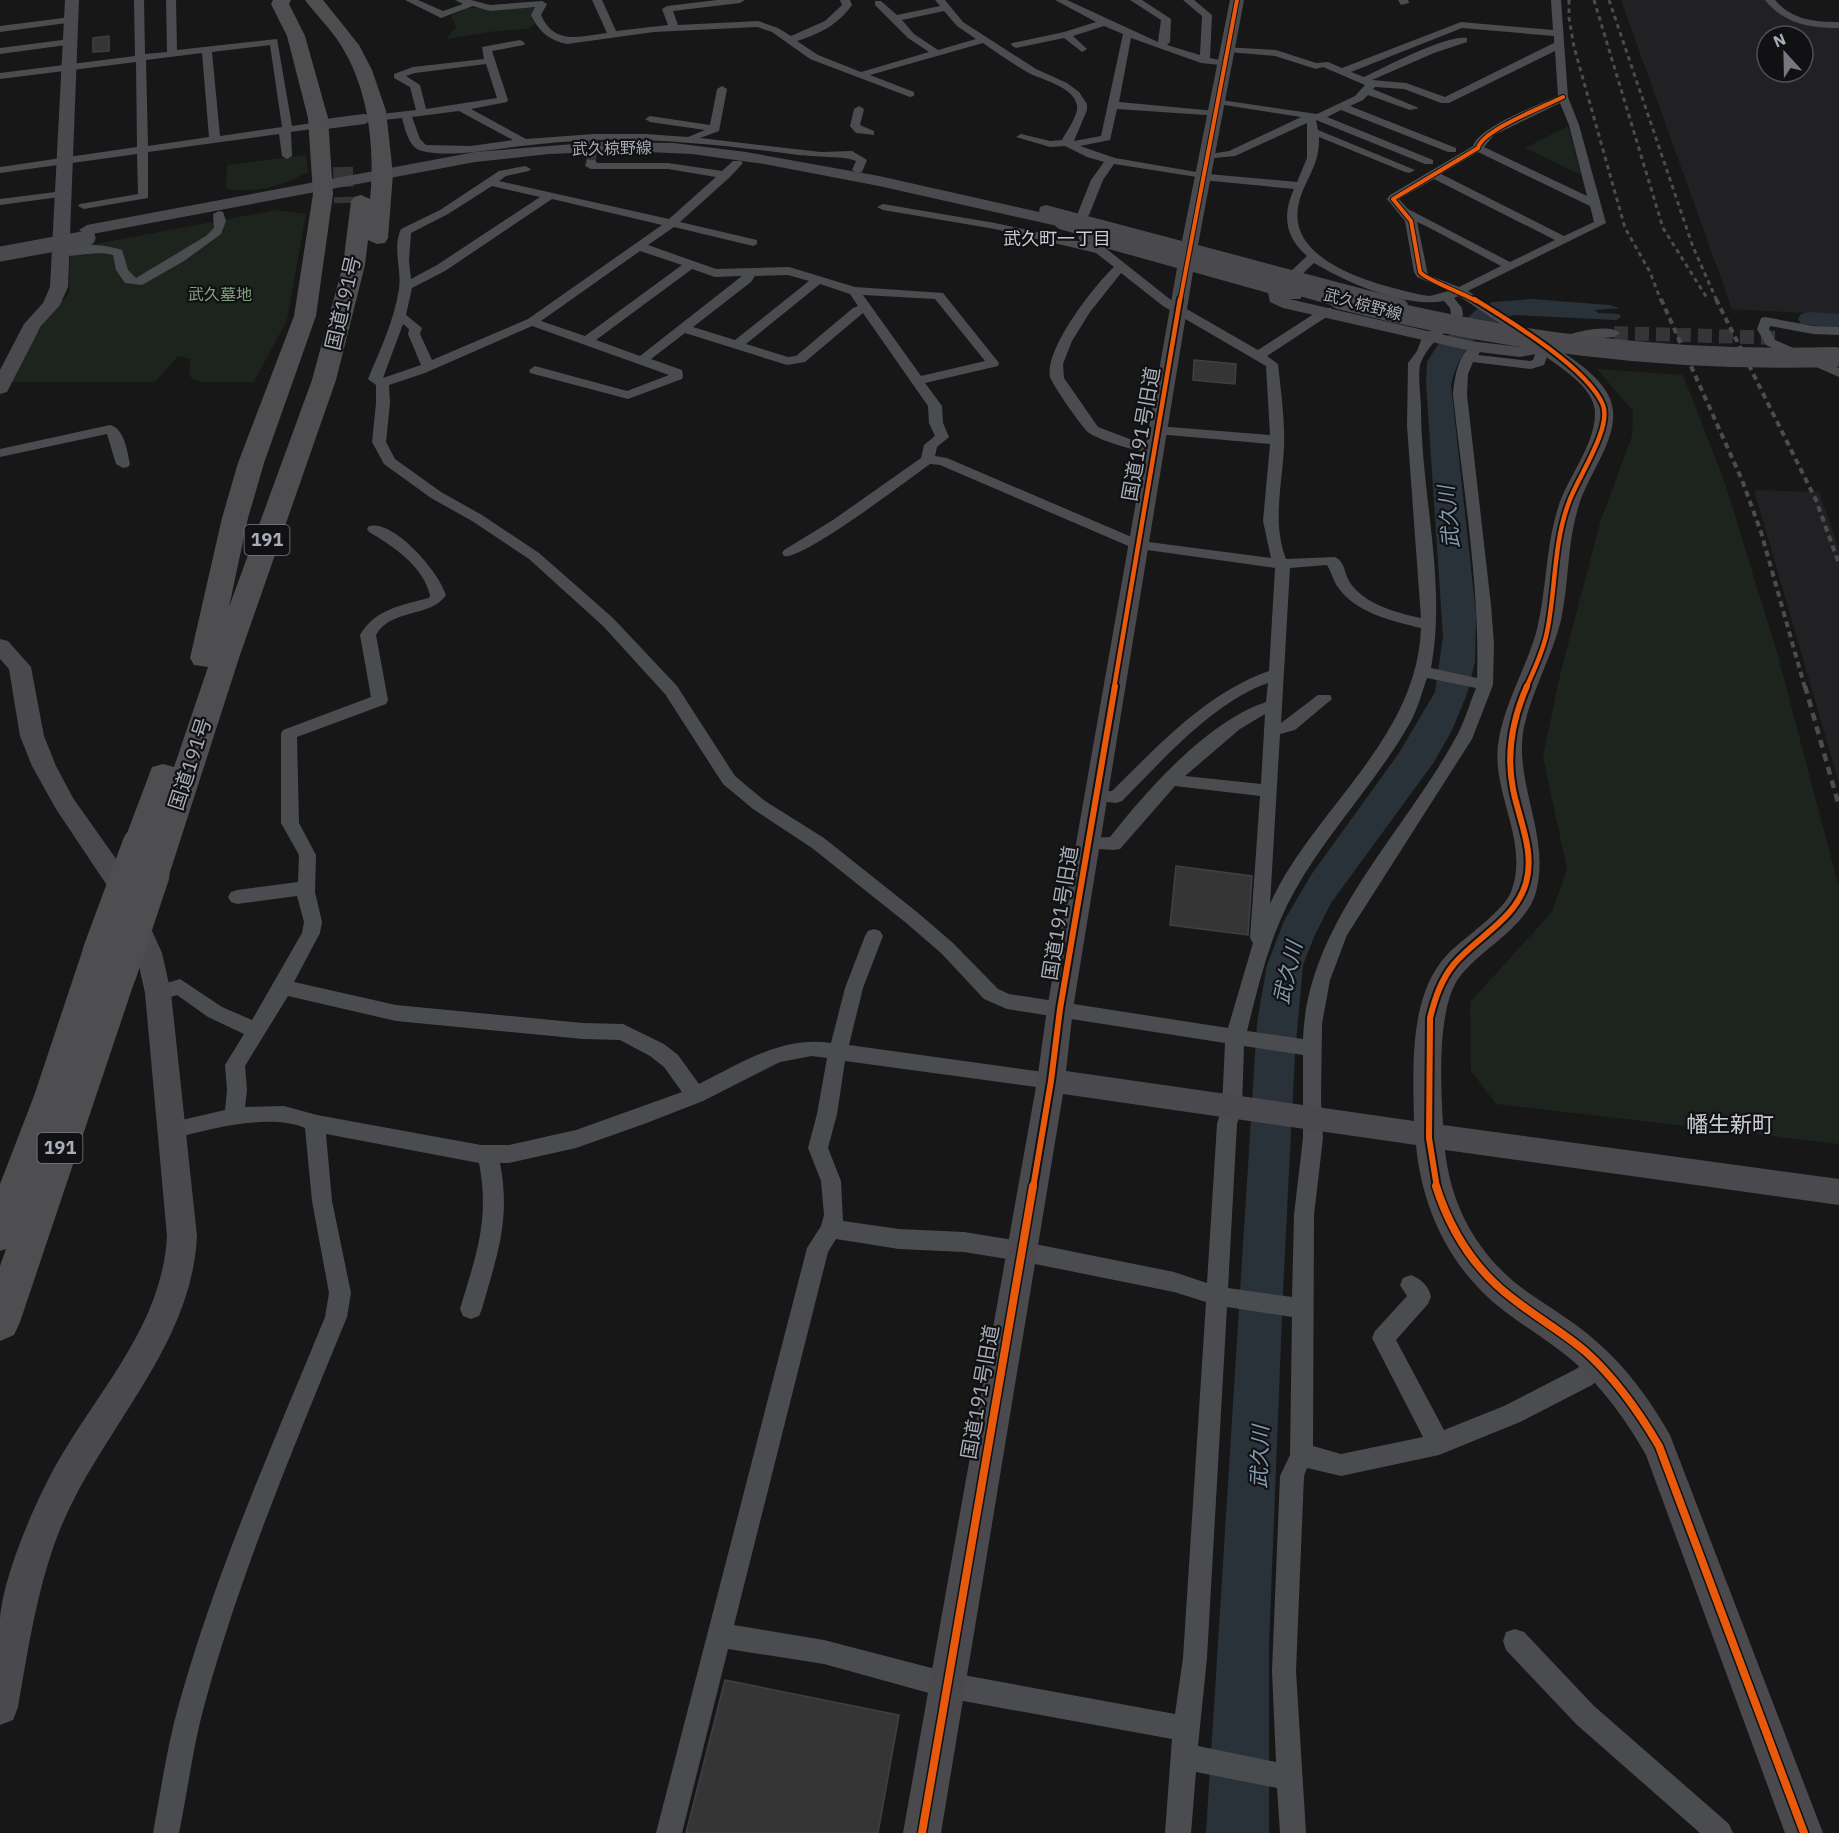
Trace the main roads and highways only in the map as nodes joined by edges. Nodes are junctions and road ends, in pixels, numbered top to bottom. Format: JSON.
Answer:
{"nodes":[{"id":1,"x":282,"y":0,"type":"edge"},
{"id":2,"x":287,"y":0,"type":"edge"},
{"id":3,"x":305,"y":0,"type":"edge"},
{"id":4,"x":314,"y":0,"type":"edge"},
{"id":5,"x":332,"y":115,"type":"junction"},
{"id":6,"x":350,"y":156,"type":"tunnel mouth"},
{"id":7,"x":338,"y":196,"type":"junction"},
{"id":8,"x":294,"y":466,"type":"junction"},
{"id":9,"x":110,"y":963,"type":"junction"},
{"id":10,"x":0,"y":1234,"type":"edge"},
{"id":11,"x":0,"y":1322,"type":"edge"}],
"edges":[{"from":1,"to":5,"type":"highway"},
{"from":2,"to":3,"type":"highway"},
{"from":4,"to":8,"type":"highway"},
{"from":5,"to":6,"type":"highway"},
{"from":5,"to":7,"type":"highway"},
{"from":7,"to":8,"type":"highway","name":"国道191号","number":"191"},
{"from":7,"to":9,"type":"highway","name":"国道191号","number":"191","bridge":true},
{"from":8,"to":9,"type":"highway","name":"国道191号","number":"191","bridge":true},
{"from":9,"to":10,"type":"highway","name":"国道191号","number":"191"},
{"from":9,"to":11,"type":"highway","name":"国道191号","number":"191"}]}
